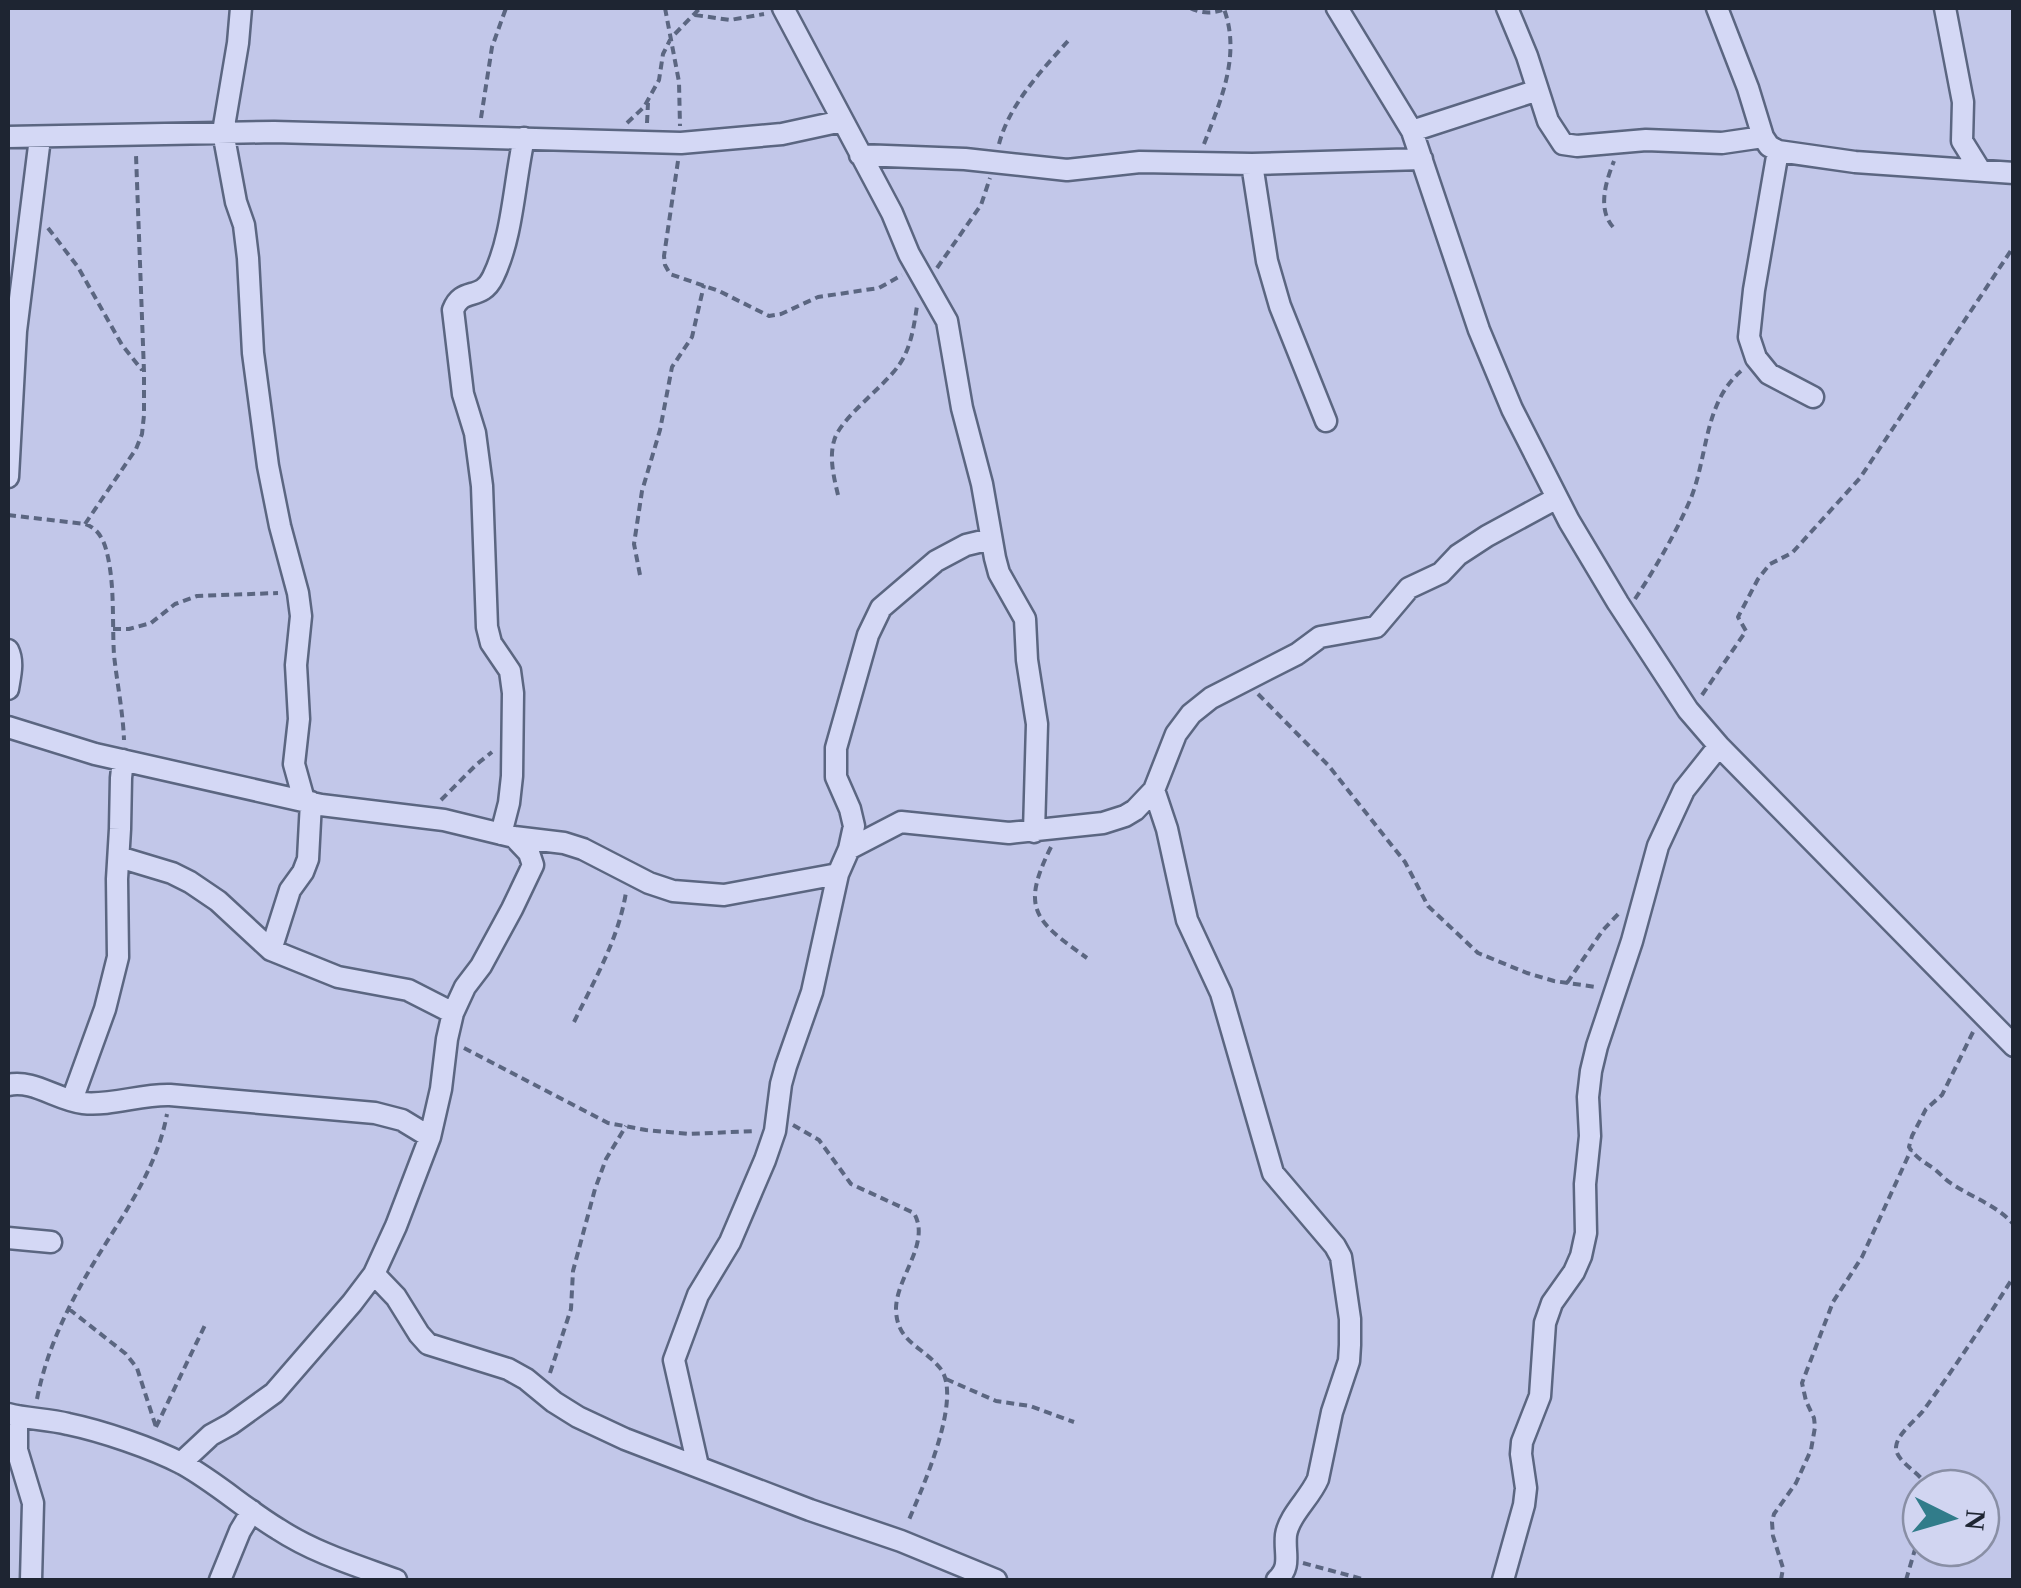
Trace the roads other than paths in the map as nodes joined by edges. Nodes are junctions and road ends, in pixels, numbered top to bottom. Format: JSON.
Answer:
{"nodes":[{"id":1,"x":241,"y":8,"type":"edge"},
{"id":2,"x":783,"y":8,"type":"edge"},
{"id":3,"x":1337,"y":8,"type":"edge"},
{"id":4,"x":1507,"y":8,"type":"edge"},
{"id":5,"x":1716,"y":8,"type":"edge"},
{"id":6,"x":1944,"y":8,"type":"edge"},
{"id":7,"x":1538,"y":90,"type":"junction"},
{"id":8,"x":842,"y":121,"type":"junction"},
{"id":9,"x":1412,"y":131,"type":"junction"},
{"id":10,"x":223,"y":132,"type":"junction"},
{"id":11,"x":8,"y":138,"type":"edge"},
{"id":12,"x":40,"y":138,"type":"junction"},
{"id":13,"x":524,"y":138,"type":"junction"},
{"id":14,"x":1771,"y":144,"type":"junction"},
{"id":15,"x":860,"y":155,"type":"junction"},
{"id":16,"x":1422,"y":159,"type":"junction"},
{"id":17,"x":1252,"y":164,"type":"junction"},
{"id":18,"x":1980,"y":170,"type":"junction"},
{"id":19,"x":2014,"y":173,"type":"edge"},
{"id":20,"x":1812,"y":397,"type":"dead end"},
{"id":21,"x":1326,"y":421,"type":"dead end"},
{"id":22,"x":8,"y":477,"type":"edge"},
{"id":23,"x":1557,"y":498,"type":"junction"},
{"id":24,"x":992,"y":539,"type":"junction"},
{"id":25,"x":8,"y":650,"type":"edge"},
{"id":26,"x":8,"y":689,"type":"edge"},
{"id":27,"x":8,"y":727,"type":"edge"},
{"id":28,"x":1719,"y":746,"type":"junction"},
{"id":29,"x":123,"y":760,"type":"junction"},
{"id":30,"x":1154,"y":790,"type":"junction"},
{"id":31,"x":307,"y":801,"type":"junction"},
{"id":32,"x":1034,"y":832,"type":"junction"},
{"id":33,"x":508,"y":836,"type":"junction"},
{"id":34,"x":849,"y":849,"type":"junction"},
{"id":35,"x":119,"y":856,"type":"junction"},
{"id":36,"x":838,"y":874,"type":"junction"},
{"id":37,"x":271,"y":950,"type":"junction"},
{"id":38,"x":453,"y":1013,"type":"junction"},
{"id":39,"x":2014,"y":1046,"type":"edge"},
{"id":40,"x":8,"y":1085,"type":"edge"},
{"id":41,"x":72,"y":1100,"type":"junction"},
{"id":42,"x":430,"y":1137,"type":"junction"},
{"id":43,"x":8,"y":1238,"type":"edge"},
{"id":44,"x":50,"y":1242,"type":"dead end"},
{"id":45,"x":374,"y":1274,"type":"junction"},
{"id":46,"x":19,"y":1416,"type":"edge"},
{"id":47,"x":181,"y":1463,"type":"junction"},
{"id":48,"x":698,"y":1466,"type":"junction"},
{"id":49,"x":252,"y":1511,"type":"junction"},
{"id":50,"x":31,"y":1580,"type":"edge"},
{"id":51,"x":220,"y":1580,"type":"edge"},
{"id":52,"x":396,"y":1580,"type":"edge"},
{"id":53,"x":996,"y":1580,"type":"edge"},
{"id":54,"x":1278,"y":1580,"type":"edge"},
{"id":55,"x":1502,"y":1580,"type":"edge"}],
"edges":[{"from":1,"to":10,"type":"street"},
{"from":2,"to":8,"type":"street"},
{"from":3,"to":9,"type":"street"},
{"from":4,"to":7,"type":"street"},
{"from":5,"to":14,"type":"street"},
{"from":6,"to":18,"type":"street"},
{"from":7,"to":9,"type":"street"},
{"from":7,"to":14,"type":"street"},
{"from":8,"to":13,"type":"street"},
{"from":8,"to":15,"type":"street"},
{"from":9,"to":16,"type":"street"},
{"from":10,"to":12,"type":"street"},
{"from":10,"to":13,"type":"street"},
{"from":10,"to":31,"type":"street"},
{"from":11,"to":12,"type":"street"},
{"from":12,"to":22,"type":"street"},
{"from":13,"to":33,"type":"street"},
{"from":14,"to":18,"type":"street"},
{"from":14,"to":20,"type":"street"},
{"from":15,"to":17,"type":"street"},
{"from":15,"to":24,"type":"street"},
{"from":16,"to":17,"type":"street"},
{"from":16,"to":23,"type":"street"},
{"from":17,"to":21,"type":"street"},
{"from":18,"to":19,"type":"street"},
{"from":23,"to":28,"type":"street"},
{"from":23,"to":30,"type":"street"},
{"from":24,"to":32,"type":"street"},
{"from":24,"to":34,"type":"street"},
{"from":25,"to":26,"type":"street"},
{"from":27,"to":29,"type":"street"},
{"from":28,"to":39,"type":"street"},
{"from":28,"to":55,"type":"street"},
{"from":29,"to":31,"type":"street"},
{"from":29,"to":35,"type":"street"},
{"from":30,"to":32,"type":"street"},
{"from":30,"to":54,"type":"street"},
{"from":31,"to":33,"type":"street"},
{"from":31,"to":37,"type":"street"},
{"from":32,"to":34,"type":"street"},
{"from":33,"to":36,"type":"street"},
{"from":33,"to":38,"type":"street"},
{"from":34,"to":36,"type":"street"},
{"from":35,"to":37,"type":"street"},
{"from":35,"to":41,"type":"street"},
{"from":36,"to":48,"type":"street"},
{"from":37,"to":38,"type":"street"},
{"from":38,"to":42,"type":"street"},
{"from":40,"to":41,"type":"street"},
{"from":41,"to":42,"type":"street"},
{"from":42,"to":45,"type":"street"},
{"from":43,"to":44,"type":"street"},
{"from":45,"to":47,"type":"street"},
{"from":45,"to":48,"type":"street"},
{"from":46,"to":47,"type":"street"},
{"from":46,"to":50,"type":"street"},
{"from":47,"to":49,"type":"street"},
{"from":48,"to":53,"type":"street"},
{"from":49,"to":51,"type":"street"},
{"from":49,"to":52,"type":"street"}]}
